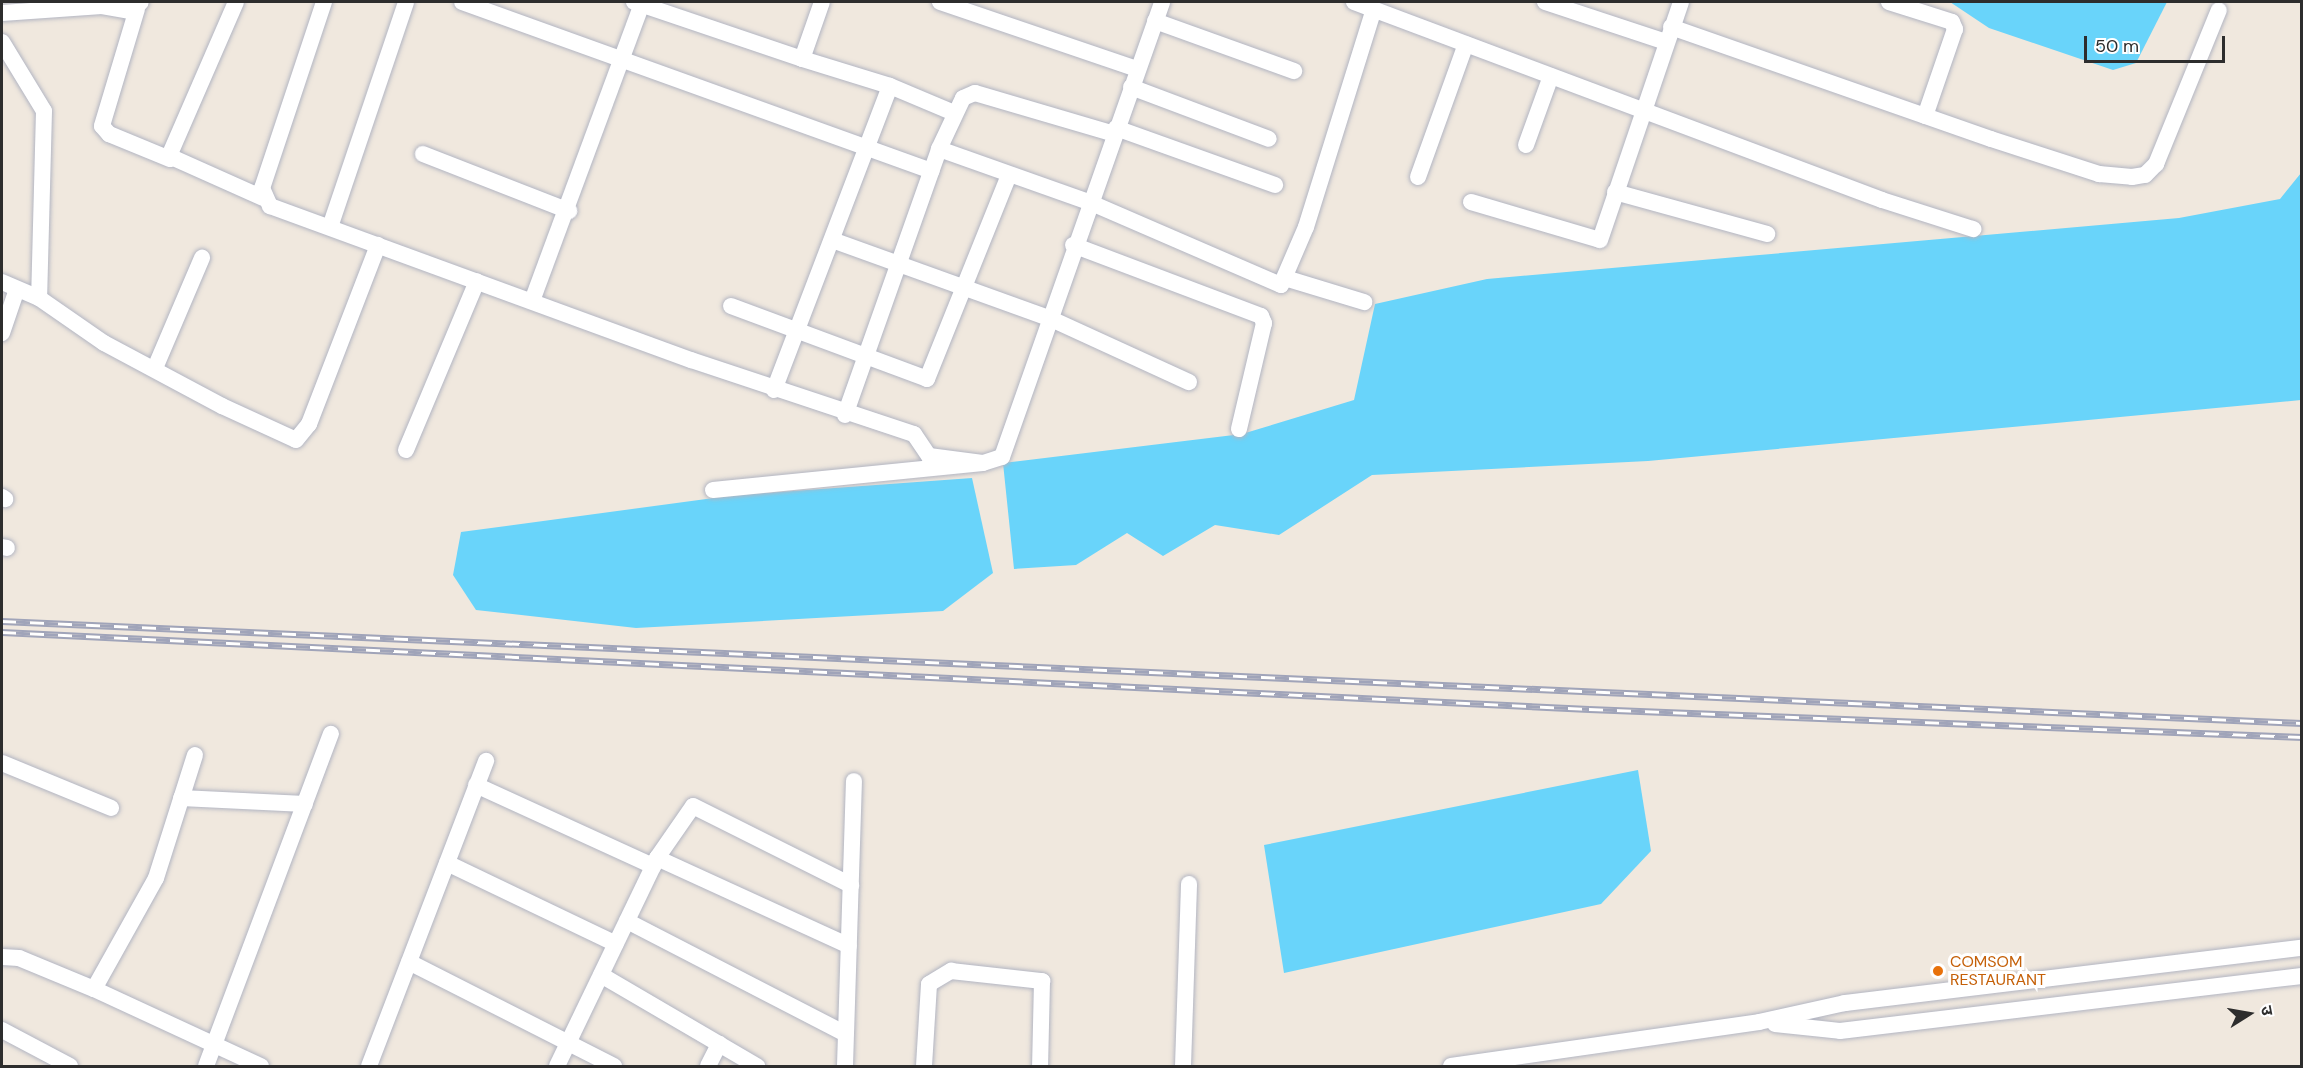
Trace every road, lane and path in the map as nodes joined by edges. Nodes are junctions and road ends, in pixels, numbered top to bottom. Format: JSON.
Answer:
{"nodes":[{"id":1,"x":236,"y":2,"type":"edge"},
{"id":2,"x":324,"y":2,"type":"edge"},
{"id":3,"x":405,"y":2,"type":"edge"},
{"id":4,"x":462,"y":2,"type":"edge"},
{"id":5,"x":822,"y":2,"type":"edge"},
{"id":6,"x":940,"y":2,"type":"edge"},
{"id":7,"x":1162,"y":2,"type":"edge"},
{"id":8,"x":1354,"y":2,"type":"edge"},
{"id":9,"x":1545,"y":2,"type":"edge"},
{"id":10,"x":1681,"y":2,"type":"edge"},
{"id":11,"x":1889,"y":2,"type":"edge"},
{"id":12,"x":638,"y":3,"type":"edge"},
{"id":13,"x":139,"y":5,"type":"edge"},
{"id":14,"x":1374,"y":9,"type":"junction"},
{"id":15,"x":2219,"y":10,"type":"dead end"},
{"id":16,"x":2,"y":13,"type":"edge"},
{"id":17,"x":1155,"y":21,"type":"junction"},
{"id":18,"x":1668,"y":34,"type":"junction"},
{"id":19,"x":2,"y":42,"type":"edge"},
{"id":20,"x":1466,"y":44,"type":"junction"},
{"id":21,"x":623,"y":58,"type":"junction"},
{"id":22,"x":802,"y":59,"type":"junction"},
{"id":23,"x":1137,"y":69,"type":"junction"},
{"id":24,"x":1294,"y":70,"type":"dead end"},
{"id":25,"x":1551,"y":76,"type":"junction"},
{"id":26,"x":890,"y":86,"type":"junction"},
{"id":27,"x":1131,"y":87,"type":"junction"},
{"id":28,"x":1641,"y":109,"type":"junction"},
{"id":29,"x":954,"y":113,"type":"junction"},
{"id":30,"x":1925,"y":116,"type":"junction"},
{"id":31,"x":1115,"y":131,"type":"junction"},
{"id":32,"x":1269,"y":139,"type":"dead end"},
{"id":33,"x":1527,"y":145,"type":"dead end"},
{"id":34,"x":867,"y":148,"type":"junction"},
{"id":35,"x":939,"y":149,"type":"junction"},
{"id":36,"x":423,"y":154,"type":"dead end"},
{"id":37,"x":170,"y":159,"type":"junction"},
{"id":38,"x":931,"y":171,"type":"junction"},
{"id":39,"x":1009,"y":176,"type":"junction"},
{"id":40,"x":1418,"y":177,"type":"dead end"},
{"id":41,"x":1275,"y":185,"type":"dead end"},
{"id":42,"x":1616,"y":192,"type":"junction"},
{"id":43,"x":263,"y":198,"type":"junction"},
{"id":44,"x":1089,"y":202,"type":"junction"},
{"id":45,"x":1471,"y":202,"type":"dead end"},
{"id":46,"x":569,"y":212,"type":"junction"},
{"id":47,"x":330,"y":227,"type":"junction"},
{"id":48,"x":1973,"y":229,"type":"dead end"},
{"id":49,"x":1767,"y":234,"type":"dead end"},
{"id":50,"x":832,"y":240,"type":"junction"},
{"id":51,"x":378,"y":245,"type":"junction"},
{"id":52,"x":1073,"y":245,"type":"junction"},
{"id":53,"x":202,"y":258,"type":"dead end"},
{"id":54,"x":898,"y":264,"type":"junction"},
{"id":55,"x":1285,"y":278,"type":"junction"},
{"id":56,"x":477,"y":281,"type":"junction"},
{"id":57,"x":9,"y":286,"type":"edge"},
{"id":58,"x":965,"y":288,"type":"junction"},
{"id":59,"x":39,"y":298,"type":"junction"},
{"id":60,"x":532,"y":301,"type":"junction"},
{"id":61,"x":1364,"y":302,"type":"dead end"},
{"id":62,"x":731,"y":306,"type":"dead end"},
{"id":63,"x":1049,"y":318,"type":"junction"},
{"id":64,"x":797,"y":331,"type":"junction"},
{"id":65,"x":2,"y":333,"type":"edge"},
{"id":66,"x":865,"y":358,"type":"junction"},
{"id":67,"x":156,"y":368,"type":"junction"},
{"id":68,"x":1189,"y":382,"type":"dead end"},
{"id":69,"x":774,"y":390,"type":"junction"},
{"id":70,"x":845,"y":415,"type":"junction"},
{"id":71,"x":1239,"y":429,"type":"dead end"},
{"id":72,"x":406,"y":450,"type":"dead end"},
{"id":73,"x":983,"y":464,"type":"junction"},
{"id":74,"x":713,"y":490,"type":"dead end"},
{"id":75,"x":331,"y":734,"type":"dead end"},
{"id":76,"x":195,"y":755,"type":"dead end"},
{"id":77,"x":486,"y":761,"type":"dead end"},
{"id":78,"x":2,"y":763,"type":"edge"},
{"id":79,"x":854,"y":781,"type":"dead end"},
{"id":80,"x":476,"y":785,"type":"junction"},
{"id":81,"x":181,"y":798,"type":"junction"},
{"id":82,"x":305,"y":804,"type":"junction"},
{"id":83,"x":111,"y":808,"type":"dead end"},
{"id":84,"x":655,"y":862,"type":"junction"},
{"id":85,"x":447,"y":863,"type":"junction"},
{"id":86,"x":1189,"y":884,"type":"dead end"},
{"id":87,"x":851,"y":885,"type":"junction"},
{"id":88,"x":627,"y":921,"type":"junction"},
{"id":89,"x":616,"y":944,"type":"junction"},
{"id":90,"x":849,"y":946,"type":"junction"},
{"id":91,"x":2301,"y":948,"type":"edge"},
{"id":92,"x":2,"y":957,"type":"edge"},
{"id":93,"x":409,"y":962,"type":"junction"},
{"id":94,"x":2139,"y":968,"type":"junction"},
{"id":95,"x":601,"y":975,"type":"junction"},
{"id":96,"x":2301,"y":976,"type":"edge"},
{"id":97,"x":94,"y":989,"type":"junction"},
{"id":98,"x":2143,"y":994,"type":"junction"},
{"id":99,"x":1759,"y":1023,"type":"junction"},
{"id":100,"x":2,"y":1030,"type":"edge"},
{"id":101,"x":846,"y":1034,"type":"junction"},
{"id":102,"x":568,"y":1043,"type":"junction"},
{"id":103,"x":719,"y":1044,"type":"junction"},
{"id":104,"x":214,"y":1049,"type":"junction"},
{"id":105,"x":70,"y":1066,"type":"edge"},
{"id":106,"x":206,"y":1066,"type":"edge"},
{"id":107,"x":261,"y":1066,"type":"edge"},
{"id":108,"x":369,"y":1066,"type":"edge"},
{"id":109,"x":557,"y":1066,"type":"edge"},
{"id":110,"x":614,"y":1066,"type":"edge"},
{"id":111,"x":708,"y":1066,"type":"edge"},
{"id":112,"x":757,"y":1066,"type":"edge"},
{"id":113,"x":845,"y":1066,"type":"edge"},
{"id":114,"x":924,"y":1066,"type":"edge"},
{"id":115,"x":1040,"y":1066,"type":"edge"},
{"id":116,"x":1183,"y":1066,"type":"edge"},
{"id":117,"x":1451,"y":1066,"type":"edge"}],
"edges":[{"from":1,"to":37,"type":"street"},
{"from":2,"to":43,"type":"street"},
{"from":3,"to":47,"type":"street"},
{"from":4,"to":21,"type":"street"},
{"from":5,"to":22,"type":"street"},
{"from":6,"to":23,"type":"street"},
{"from":7,"to":17,"type":"street"},
{"from":8,"to":14,"type":"street"},
{"from":9,"to":18,"type":"street"},
{"from":10,"to":18,"type":"street"},
{"from":11,"to":30,"type":"street"},
{"from":12,"to":21,"type":"street"},
{"from":12,"to":22,"type":"street"},
{"from":13,"to":16,"type":"street"},
{"from":13,"to":37,"type":"street"},
{"from":14,"to":20,"type":"street"},
{"from":14,"to":55,"type":"street"},
{"from":15,"to":30,"type":"street"},
{"from":17,"to":23,"type":"street"},
{"from":17,"to":24,"type":"street"},
{"from":18,"to":28,"type":"street"},
{"from":18,"to":30,"type":"street"},
{"from":19,"to":59,"type":"street"},
{"from":20,"to":25,"type":"street"},
{"from":20,"to":40,"type":"street"},
{"from":21,"to":34,"type":"street"},
{"from":21,"to":46,"type":"street"},
{"from":22,"to":26,"type":"street"},
{"from":23,"to":27,"type":"street"},
{"from":25,"to":28,"type":"street"},
{"from":25,"to":33,"type":"street"},
{"from":26,"to":29,"type":"street"},
{"from":26,"to":34,"type":"street"},
{"from":27,"to":31,"type":"street"},
{"from":27,"to":32,"type":"street"},
{"from":28,"to":42,"type":"street"},
{"from":28,"to":48,"type":"street"},
{"from":29,"to":31,"type":"street"},
{"from":29,"to":35,"type":"street"},
{"from":31,"to":41,"type":"street"},
{"from":31,"to":44,"type":"street"},
{"from":34,"to":38,"type":"street"},
{"from":34,"to":50,"type":"street"},
{"from":35,"to":38,"type":"street"},
{"from":35,"to":39,"type":"street"},
{"from":36,"to":46,"type":"street"},
{"from":37,"to":43,"type":"street"},
{"from":38,"to":54,"type":"street"},
{"from":39,"to":44,"type":"street"},
{"from":39,"to":58,"type":"street"},
{"from":42,"to":45,"type":"street"},
{"from":42,"to":49,"type":"street"},
{"from":43,"to":47,"type":"street"},
{"from":44,"to":52,"type":"street"},
{"from":44,"to":55,"type":"street"},
{"from":46,"to":60,"type":"street"},
{"from":47,"to":51,"type":"street"},
{"from":50,"to":54,"type":"street"},
{"from":50,"to":64,"type":"street"},
{"from":51,"to":56,"type":"street"},
{"from":51,"to":67,"type":"street"},
{"from":52,"to":63,"type":"street"},
{"from":52,"to":71,"type":"street"},
{"from":53,"to":67,"type":"street"},
{"from":54,"to":58,"type":"street"},
{"from":54,"to":66,"type":"street"},
{"from":55,"to":61,"type":"street"},
{"from":56,"to":60,"type":"street"},
{"from":56,"to":72,"type":"street"},
{"from":57,"to":59,"type":"street"},
{"from":57,"to":65,"type":"street"},
{"from":58,"to":63,"type":"street"},
{"from":58,"to":66,"type":"street"},
{"from":59,"to":67,"type":"street"},
{"from":60,"to":69,"type":"street"},
{"from":62,"to":64,"type":"street"},
{"from":63,"to":68,"type":"street"},
{"from":63,"to":73,"type":"street"},
{"from":64,"to":66,"type":"street"},
{"from":64,"to":69,"type":"street"},
{"from":66,"to":70,"type":"street"},
{"from":69,"to":70,"type":"street"},
{"from":70,"to":73,"type":"street"},
{"from":73,"to":74,"type":"street"},
{"from":75,"to":82,"type":"street"},
{"from":76,"to":81,"type":"street"},
{"from":77,"to":80,"type":"street"},
{"from":78,"to":83,"type":"street"},
{"from":79,"to":87,"type":"street"},
{"from":80,"to":84,"type":"street"},
{"from":80,"to":85,"type":"street"},
{"from":81,"to":82,"type":"street"},
{"from":81,"to":97,"type":"street"},
{"from":82,"to":104,"type":"street"},
{"from":84,"to":87,"type":"street"},
{"from":84,"to":88,"type":"street"},
{"from":84,"to":90,"type":"street"},
{"from":85,"to":89,"type":"street"},
{"from":85,"to":93,"type":"street"},
{"from":86,"to":116,"type":"street"},
{"from":87,"to":90,"type":"street"},
{"from":88,"to":89,"type":"street"},
{"from":88,"to":101,"type":"street"},
{"from":89,"to":95,"type":"street"},
{"from":90,"to":101,"type":"street"},
{"from":91,"to":94,"type":"street"},
{"from":92,"to":97,"type":"street"},
{"from":93,"to":102,"type":"street"},
{"from":93,"to":108,"type":"street"},
{"from":94,"to":98,"type":"street"},
{"from":94,"to":99,"type":"street"},
{"from":95,"to":102,"type":"street"},
{"from":95,"to":103,"type":"street"},
{"from":96,"to":98,"type":"street"},
{"from":97,"to":104,"type":"street"},
{"from":98,"to":99,"type":"street"},
{"from":99,"to":117,"type":"street"},
{"from":100,"to":105,"type":"street"},
{"from":101,"to":113,"type":"street"},
{"from":102,"to":109,"type":"street"},
{"from":102,"to":110,"type":"street"},
{"from":103,"to":111,"type":"street"},
{"from":103,"to":112,"type":"street"},
{"from":104,"to":106,"type":"street"},
{"from":104,"to":107,"type":"street"},
{"from":114,"to":115,"type":"street"}]}
